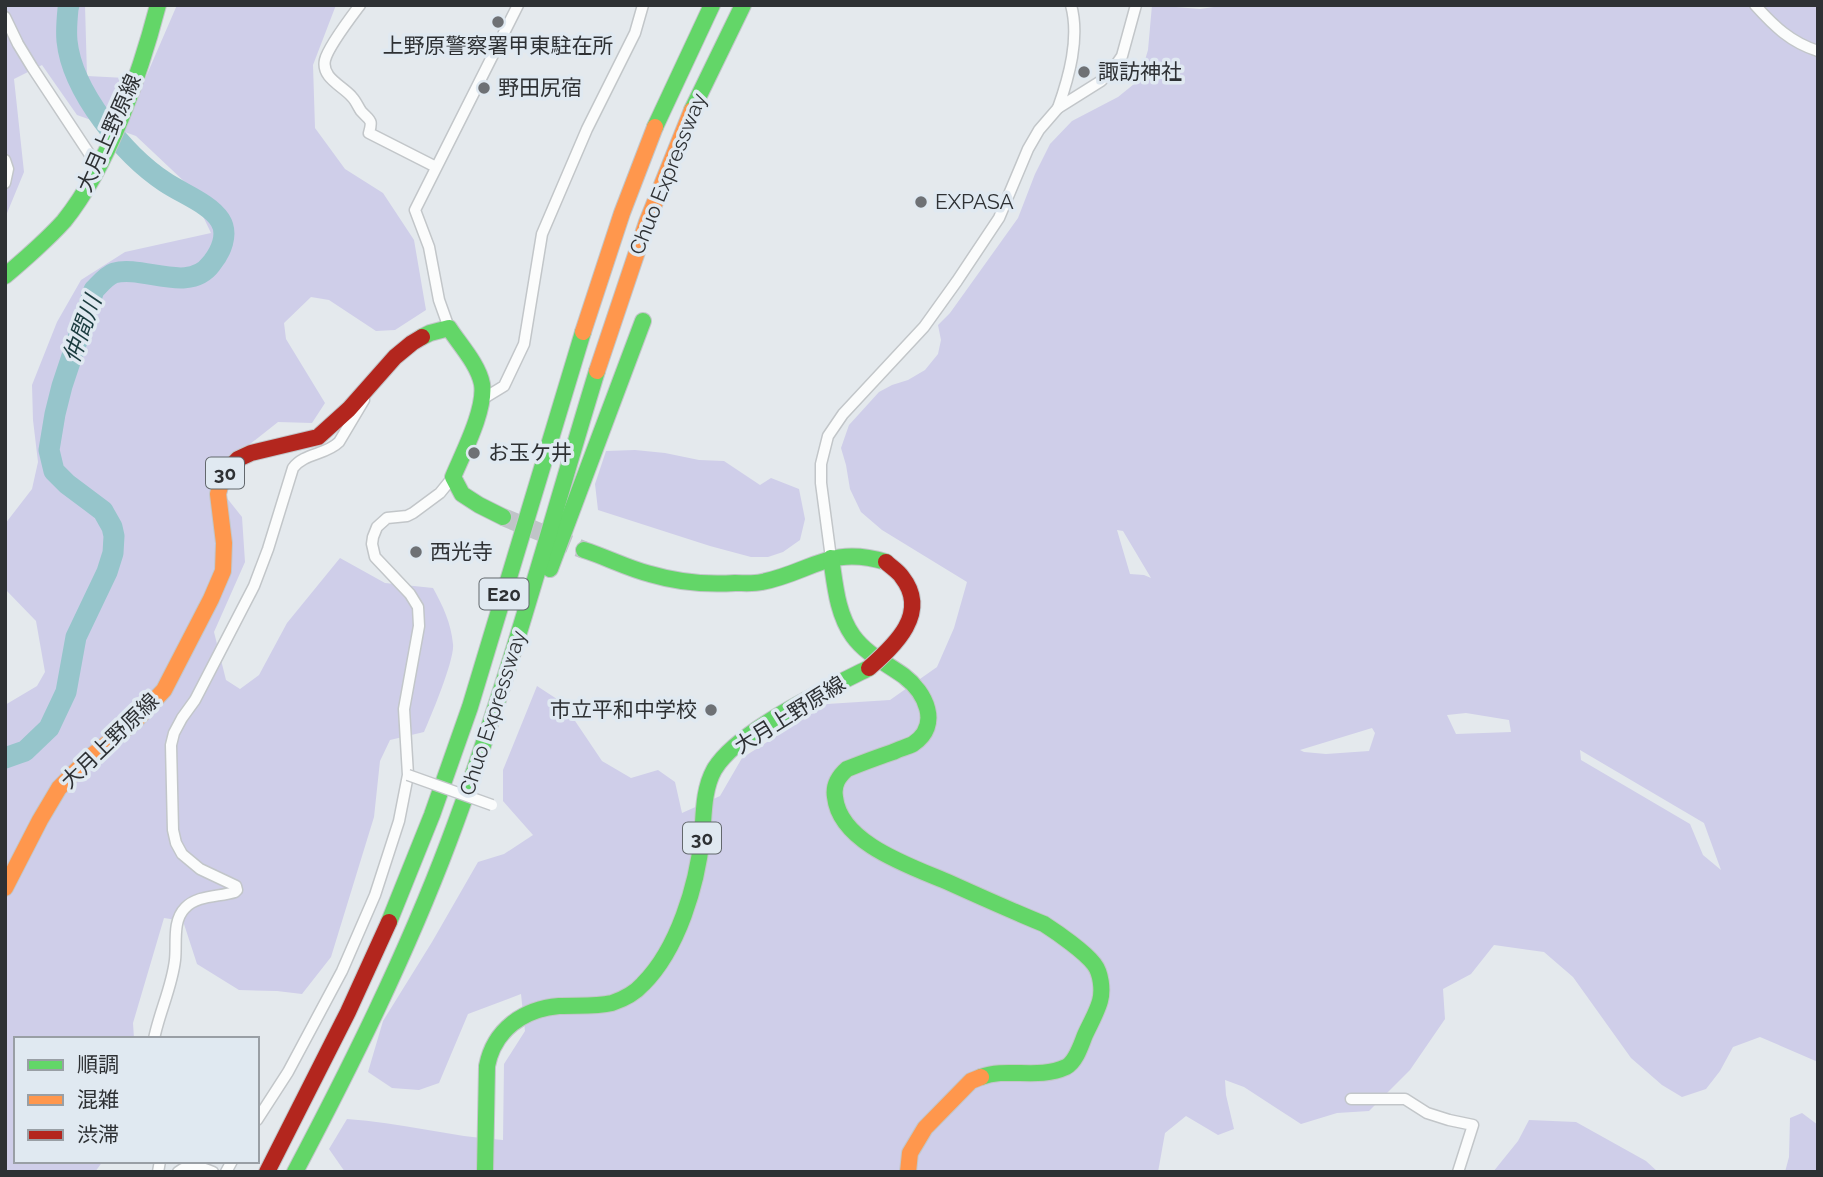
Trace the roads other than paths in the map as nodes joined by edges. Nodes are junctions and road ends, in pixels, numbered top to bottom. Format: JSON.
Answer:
{"nodes":[{"id":1,"x":158,"y":5,"type":"edge"},
{"id":2,"x":360,"y":5,"type":"edge"},
{"id":3,"x":518,"y":5,"type":"edge"},
{"id":4,"x":643,"y":5,"type":"edge"},
{"id":5,"x":712,"y":5,"type":"edge"},
{"id":6,"x":743,"y":5,"type":"edge"},
{"id":7,"x":1071,"y":5,"type":"edge"},
{"id":8,"x":1136,"y":5,"type":"edge"},
{"id":9,"x":1755,"y":5,"type":"edge"},
{"id":10,"x":5,"y":17,"type":"edge"},
{"id":11,"x":1818,"y":51,"type":"edge"},
{"id":12,"x":1058,"y":108,"type":"junction"},
{"id":13,"x":5,"y":160,"type":"edge"},
{"id":14,"x":98,"y":167,"type":"junction"},
{"id":15,"x":436,"y":167,"type":"junction"},
{"id":16,"x":5,"y":183,"type":"edge"},
{"id":17,"x":5,"y":275,"type":"edge"},
{"id":18,"x":643,"y":321,"type":"dead end"},
{"id":19,"x":449,"y":328,"type":"junction"},
{"id":20,"x":367,"y":388,"type":"junction"},
{"id":21,"x":481,"y":400,"type":"junction"},
{"id":22,"x":453,"y":477,"type":"junction"},
{"id":23,"x":503,"y":517,"type":"tunnel mouth"},
{"id":24,"x":584,"y":550,"type":"tunnel mouth"},
{"id":25,"x":831,"y":558,"type":"junction"},
{"id":26,"x":408,"y":775,"type":"junction"},
{"id":27,"x":471,"y":783,"type":"junction"},
{"id":28,"x":492,"y":805,"type":"dead end"},
{"id":29,"x":5,"y":888,"type":"edge"},
{"id":30,"x":155,"y":1037,"type":"edge"},
{"id":31,"x":1351,"y":1099,"type":"dead end"},
{"id":32,"x":259,"y":1117,"type":"edge"},
{"id":33,"x":178,"y":1172,"type":"edge"},
{"id":34,"x":213,"y":1172,"type":"edge"},
{"id":35,"x":267,"y":1172,"type":"edge"},
{"id":36,"x":295,"y":1172,"type":"edge"},
{"id":37,"x":485,"y":1172,"type":"edge"},
{"id":38,"x":908,"y":1172,"type":"edge"},
{"id":39,"x":1458,"y":1172,"type":"edge"}],
"edges":[{"from":1,"to":14,"type":"main road","name":"大月上野原線"},
{"from":2,"to":15,"type":"street"},
{"from":3,"to":15,"type":"street"},
{"from":4,"to":21,"type":"street"},
{"from":5,"to":35,"type":"main road","name":"Chuo Expressway","number":"E20"},
{"from":6,"to":27,"type":"main road","name":"Chuo Expressway","number":"E20"},
{"from":7,"to":12,"type":"street"},
{"from":8,"to":12,"type":"street"},
{"from":9,"to":11,"type":"street"},
{"from":10,"to":14,"type":"street"},
{"from":12,"to":25,"type":"street"},
{"from":13,"to":16,"type":"street"},
{"from":14,"to":17,"type":"main road","name":"大月上野原線"},
{"from":15,"to":19,"type":"street"},
{"from":18,"to":27,"type":"main road"},
{"from":19,"to":20,"type":"main road","name":"大月上野原線","number":"30"},
{"from":19,"to":21,"type":"main road"},
{"from":20,"to":29,"type":"main road","name":"大月上野原線","number":"30"},
{"from":20,"to":30,"type":"street"},
{"from":21,"to":22,"type":"main road"},
{"from":22,"to":23,"type":"main road"},
{"from":22,"to":26,"type":"street"},
{"from":24,"to":25,"type":"main road","name":"大月上野原線","number":"30"},
{"from":25,"to":37,"type":"main road","name":"大月上野原線","number":"30","bridge":true},
{"from":25,"to":38,"type":"main road"},
{"from":26,"to":28,"type":"street","bridge":true},
{"from":26,"to":32,"type":"street"},
{"from":27,"to":36,"type":"main road","name":"Chuo Expressway","number":"E20"},
{"from":31,"to":39,"type":"street"},
{"from":33,"to":34,"type":"street"}]}
